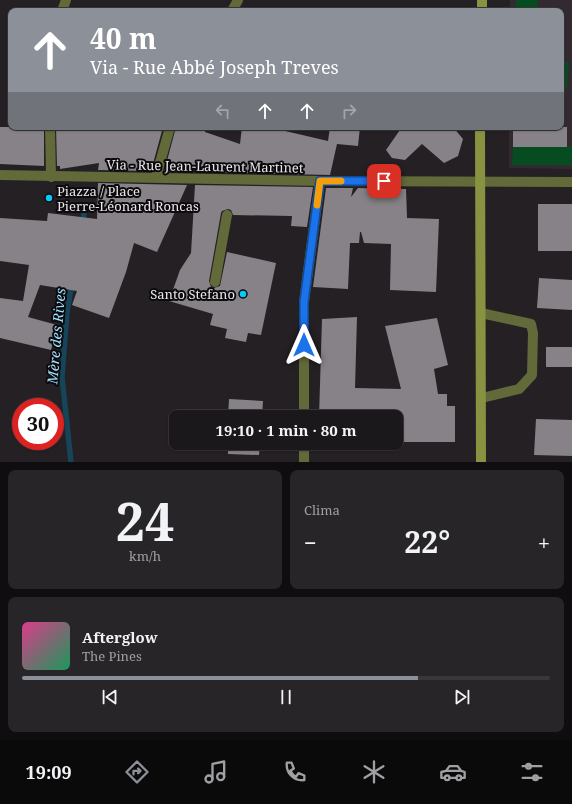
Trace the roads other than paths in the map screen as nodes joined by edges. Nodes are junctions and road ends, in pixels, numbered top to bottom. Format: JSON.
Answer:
{"nodes":[{"id":1,"x":50,"y":130,"type":"edge"},
{"id":2,"x":169,"y":130,"type":"edge"},
{"id":3,"x":480,"y":130,"type":"edge"},
{"id":4,"x":0,"y":175,"type":"edge"},
{"id":5,"x":51,"y":177,"type":"junction"},
{"id":6,"x":156,"y":177,"type":"junction"},
{"id":7,"x":320,"y":181,"type":"junction"},
{"id":8,"x":480,"y":181,"type":"junction"},
{"id":9,"x":572,"y":182,"type":"edge"},
{"id":10,"x":227,"y":215,"type":"dead end"},
{"id":11,"x":215,"y":282,"type":"dead end"},
{"id":12,"x":481,"y":313,"type":"junction"},
{"id":13,"x":482,"y":398,"type":"junction"},
{"id":14,"x":304,"y":410,"type":"edge"},
{"id":15,"x":304,"y":450,"type":"edge"},
{"id":16,"x":304,"y":462,"type":"edge"},
{"id":17,"x":481,"y":462,"type":"edge"}],
"edges":[{"from":1,"to":5,"type":"street"},
{"from":2,"to":6,"type":"street"},
{"from":3,"to":8,"type":"street"},
{"from":4,"to":5,"type":"street","name":"Via - Rue Jean-Laurent Martinet"},
{"from":5,"to":6,"type":"street","name":"Via - Rue Jean-Laurent Martinet"},
{"from":6,"to":7,"type":"street","name":"Via - Rue Jean-Laurent Martinet"},
{"from":7,"to":8,"type":"street","name":"Via - Rue Jean-Laurent Martinet"},
{"from":7,"to":14,"type":"street"},
{"from":8,"to":9,"type":"street","name":"Via - Rue Jean-Laurent Martinet"},
{"from":8,"to":12,"type":"street"},
{"from":10,"to":11,"type":"street"},
{"from":12,"to":13,"type":"street"},
{"from":12,"to":13,"type":"street"},
{"from":13,"to":17,"type":"street"},
{"from":15,"to":16,"type":"street"}]}
